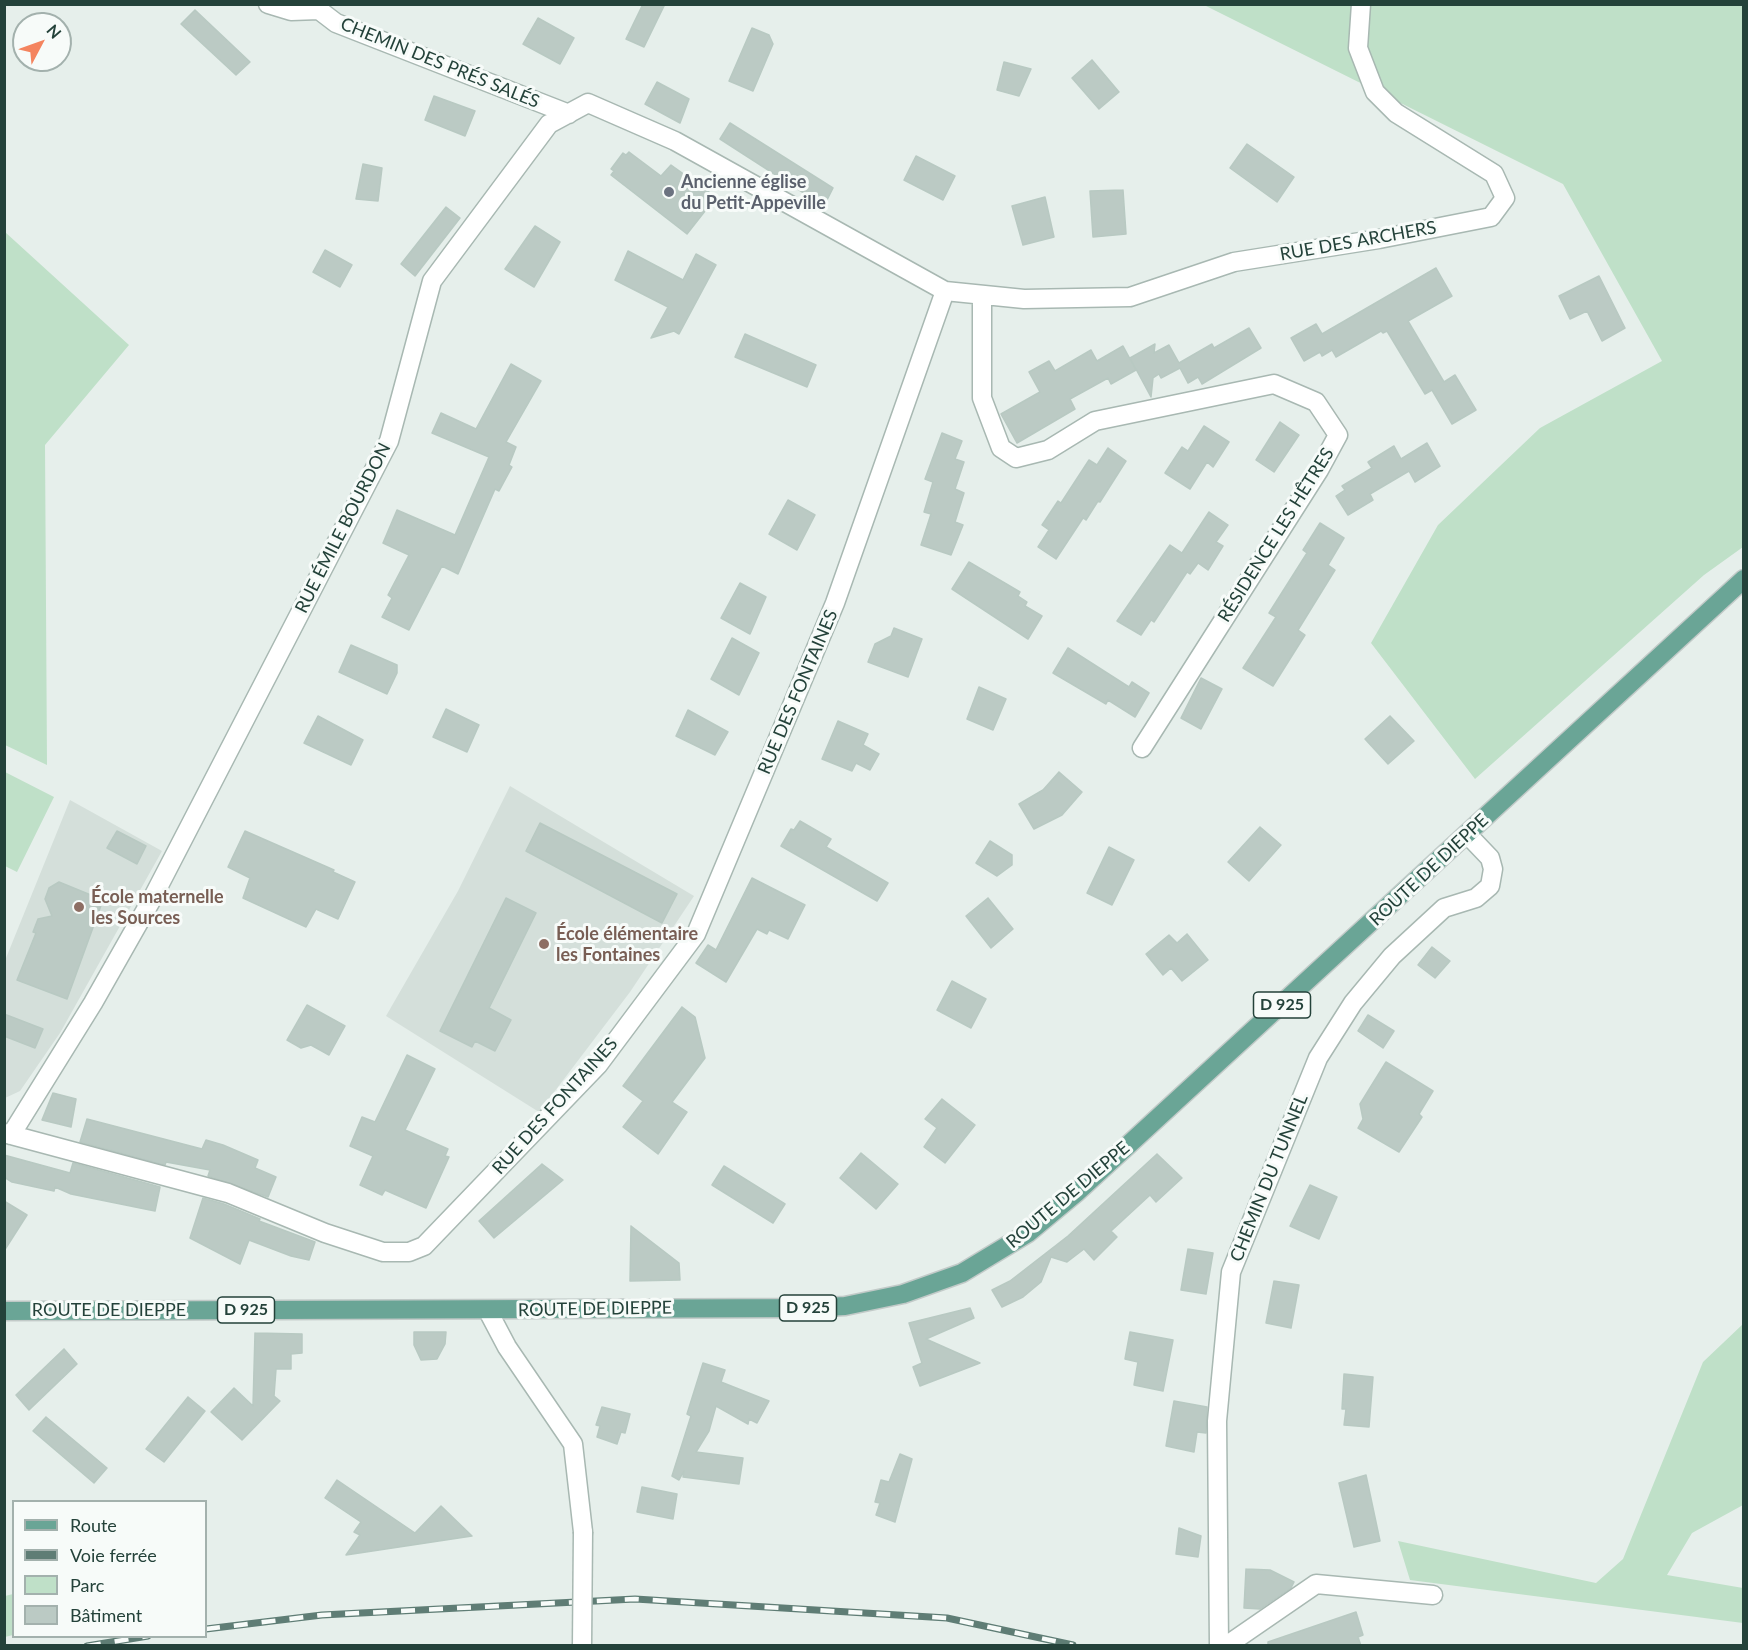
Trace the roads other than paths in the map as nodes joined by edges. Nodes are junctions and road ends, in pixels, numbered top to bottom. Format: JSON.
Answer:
{"nodes":[{"id":1,"x":268,"y":4,"type":"edge"},
{"id":2,"x":1361,"y":4,"type":"edge"},
{"id":3,"x":319,"y":7,"type":"edge"},
{"id":4,"x":569,"y":114,"type":"junction"},
{"id":5,"x":945,"y":291,"type":"junction"},
{"id":6,"x":982,"y":295,"type":"junction"},
{"id":7,"x":1743,"y":579,"type":"edge"},
{"id":8,"x":1142,"y":748,"type":"dead end"},
{"id":9,"x":1468,"y":835,"type":"junction"},
{"id":10,"x":8,"y":1134,"type":"edge"},
{"id":11,"x":4,"y":1311,"type":"edge"},
{"id":12,"x":489,"y":1311,"type":"junction"},
{"id":13,"x":1433,"y":1595,"type":"dead end"},
{"id":14,"x":582,"y":1646,"type":"edge"},
{"id":15,"x":1219,"y":1646,"type":"edge"},
{"id":16,"x":1226,"y":1646,"type":"edge"}],
"edges":[{"from":1,"to":3,"type":"street"},
{"from":2,"to":6,"type":"street","name":"RUE DES ARCHERS"},
{"from":3,"to":4,"type":"street","name":"CHEMIN DES PRÉS SALÉS"},
{"from":4,"to":5,"type":"street","name":"RUE ÉMILE BOURDON"},
{"from":4,"to":10,"type":"street","name":"RUE ÉMILE BOURDON"},
{"from":5,"to":6,"type":"street","name":"RUE DES ARCHERS"},
{"from":5,"to":10,"type":"street","name":"RUE DES FONTAINES"},
{"from":6,"to":8,"type":"street","name":"RÉSIDENCE LES HÊTRES"},
{"from":7,"to":9,"type":"main road","name":"ROUTE DE DIEPPE","number":"D 925"},
{"from":9,"to":12,"type":"main road","name":"ROUTE DE DIEPPE","number":"D 925"},
{"from":9,"to":15,"type":"street","name":"CHEMIN DU TUNNEL"},
{"from":11,"to":12,"type":"main road","name":"ROUTE DE DIEPPE","number":"D 925"},
{"from":12,"to":14,"type":"street","bridge":true},
{"from":13,"to":16,"type":"street"}]}
